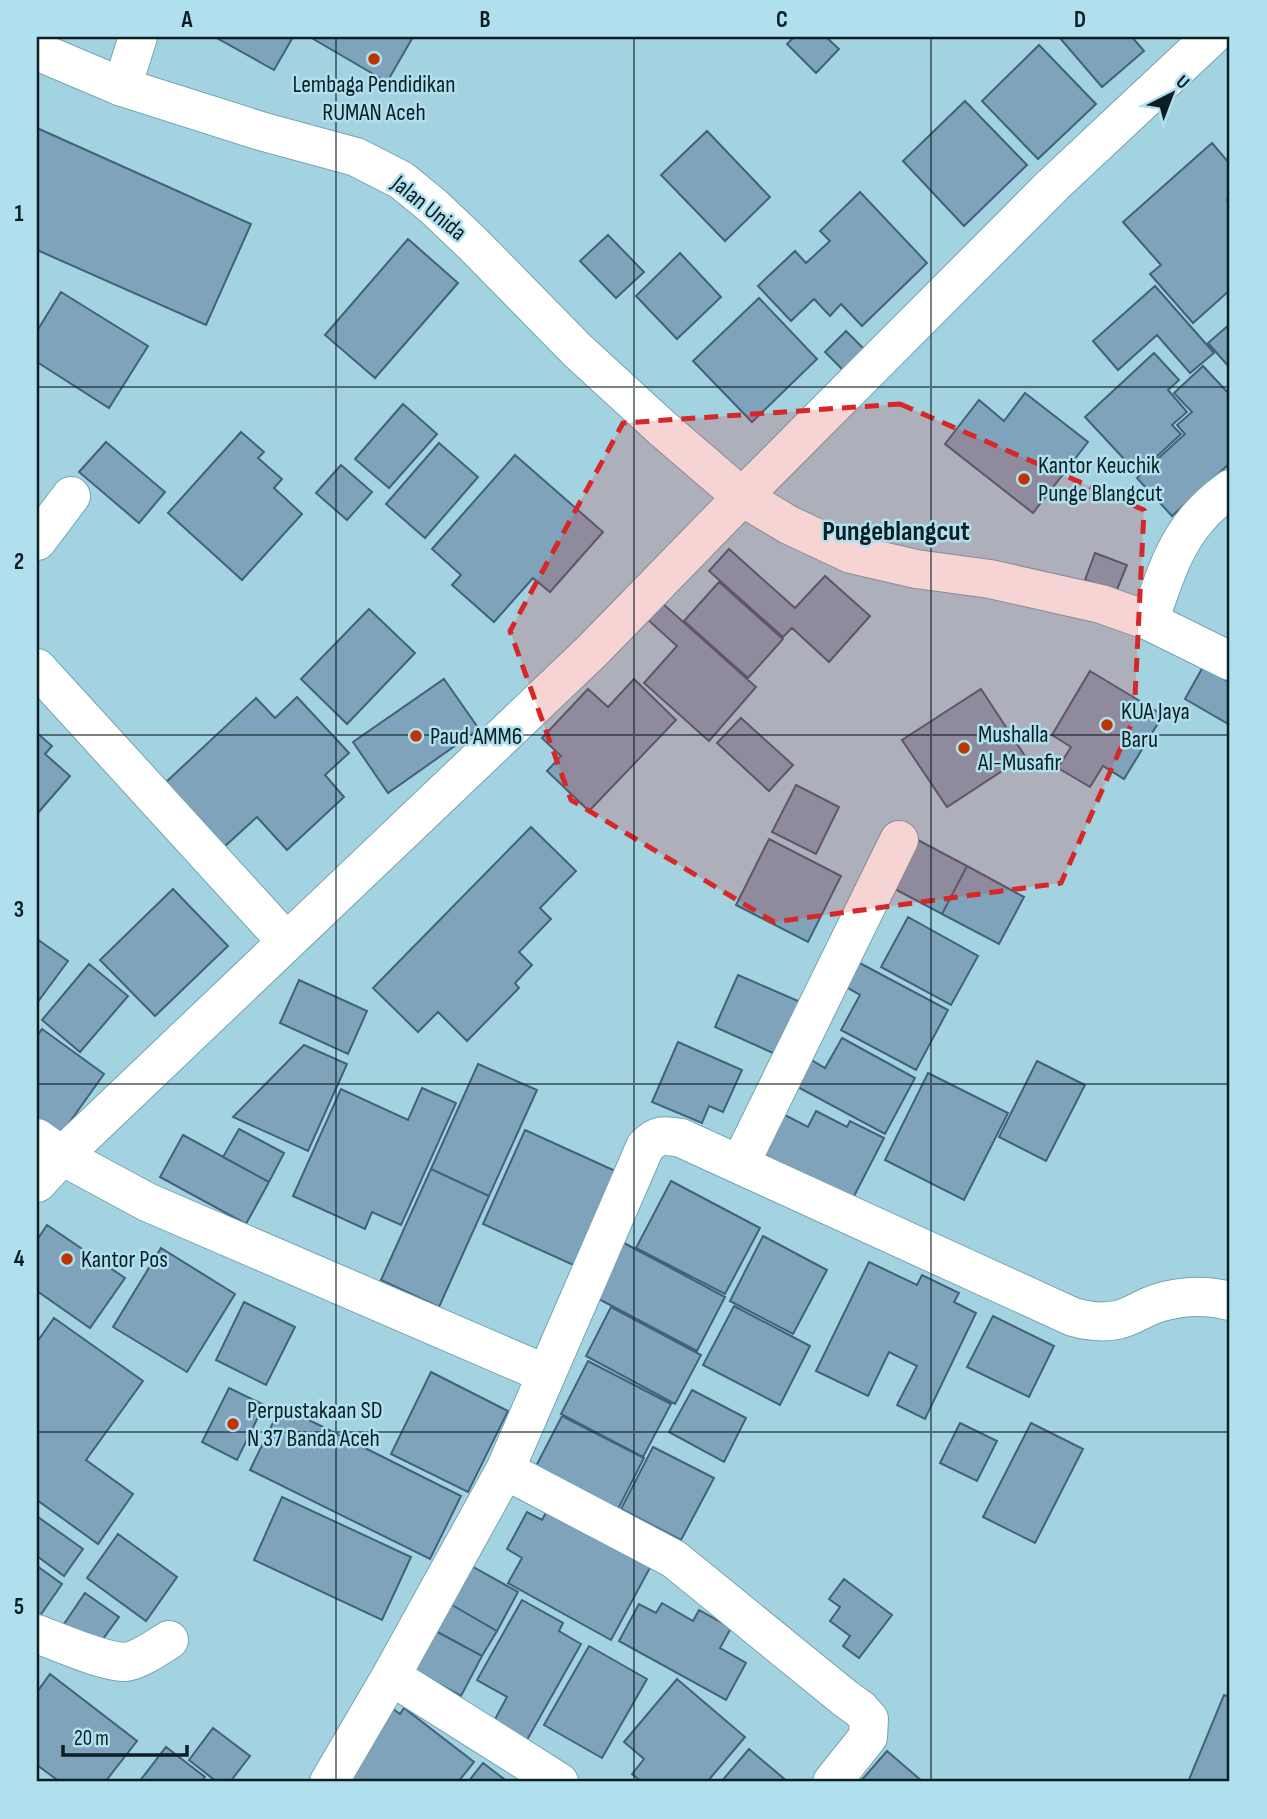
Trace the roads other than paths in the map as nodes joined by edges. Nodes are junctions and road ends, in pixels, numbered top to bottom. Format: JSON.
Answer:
{"nodes":[{"id":1,"x":138,"y":37,"type":"edge"},
{"id":2,"x":1211,"y":37,"type":"edge"},
{"id":3,"x":37,"y":51,"type":"edge"},
{"id":4,"x":122,"y":87,"type":"junction"},
{"id":5,"x":1230,"y":489,"type":"edge"},
{"id":6,"x":71,"y":496,"type":"dead end"},
{"id":7,"x":742,"y":497,"type":"junction"},
{"id":8,"x":37,"y":541,"type":"edge"},
{"id":9,"x":1149,"y":621,"type":"junction"},
{"id":10,"x":1230,"y":661,"type":"edge"},
{"id":11,"x":37,"y":668,"type":"edge"},
{"id":12,"x":899,"y":840,"type":"dead end"},
{"id":13,"x":286,"y":941,"type":"junction"},
{"id":14,"x":50,"y":1147,"type":"edge"},
{"id":15,"x":740,"y":1164,"type":"junction"},
{"id":16,"x":37,"y":1183,"type":"edge"},
{"id":17,"x":1230,"y":1301,"type":"edge"},
{"id":18,"x":546,"y":1374,"type":"junction"},
{"id":19,"x":505,"y":1471,"type":"junction"},
{"id":20,"x":37,"y":1634,"type":"edge"},
{"id":21,"x":169,"y":1640,"type":"dead end"},
{"id":22,"x":391,"y":1676,"type":"junction"},
{"id":23,"x":329,"y":1782,"type":"edge"},
{"id":24,"x":559,"y":1782,"type":"edge"},
{"id":25,"x":832,"y":1782,"type":"edge"}],
"edges":[{"from":1,"to":4,"type":"street"},
{"from":2,"to":7,"type":"street"},
{"from":3,"to":4,"type":"street","name":"Jalan Unida"},
{"from":4,"to":7,"type":"street","name":"Jalan Unida"},
{"from":5,"to":9,"type":"street"},
{"from":6,"to":8,"type":"street"},
{"from":7,"to":9,"type":"street","name":"Jalan Unida"},
{"from":7,"to":13,"type":"street"},
{"from":9,"to":10,"type":"street","name":"Jalan Unida"},
{"from":11,"to":13,"type":"street"},
{"from":12,"to":15,"type":"street"},
{"from":13,"to":14,"type":"street"},
{"from":14,"to":16,"type":"street"},
{"from":14,"to":18,"type":"street"},
{"from":15,"to":17,"type":"street"},
{"from":15,"to":18,"type":"street"},
{"from":18,"to":19,"type":"street"},
{"from":19,"to":22,"type":"street"},
{"from":19,"to":25,"type":"street"},
{"from":20,"to":21,"type":"street"},
{"from":22,"to":23,"type":"street"},
{"from":22,"to":24,"type":"street"}]}
